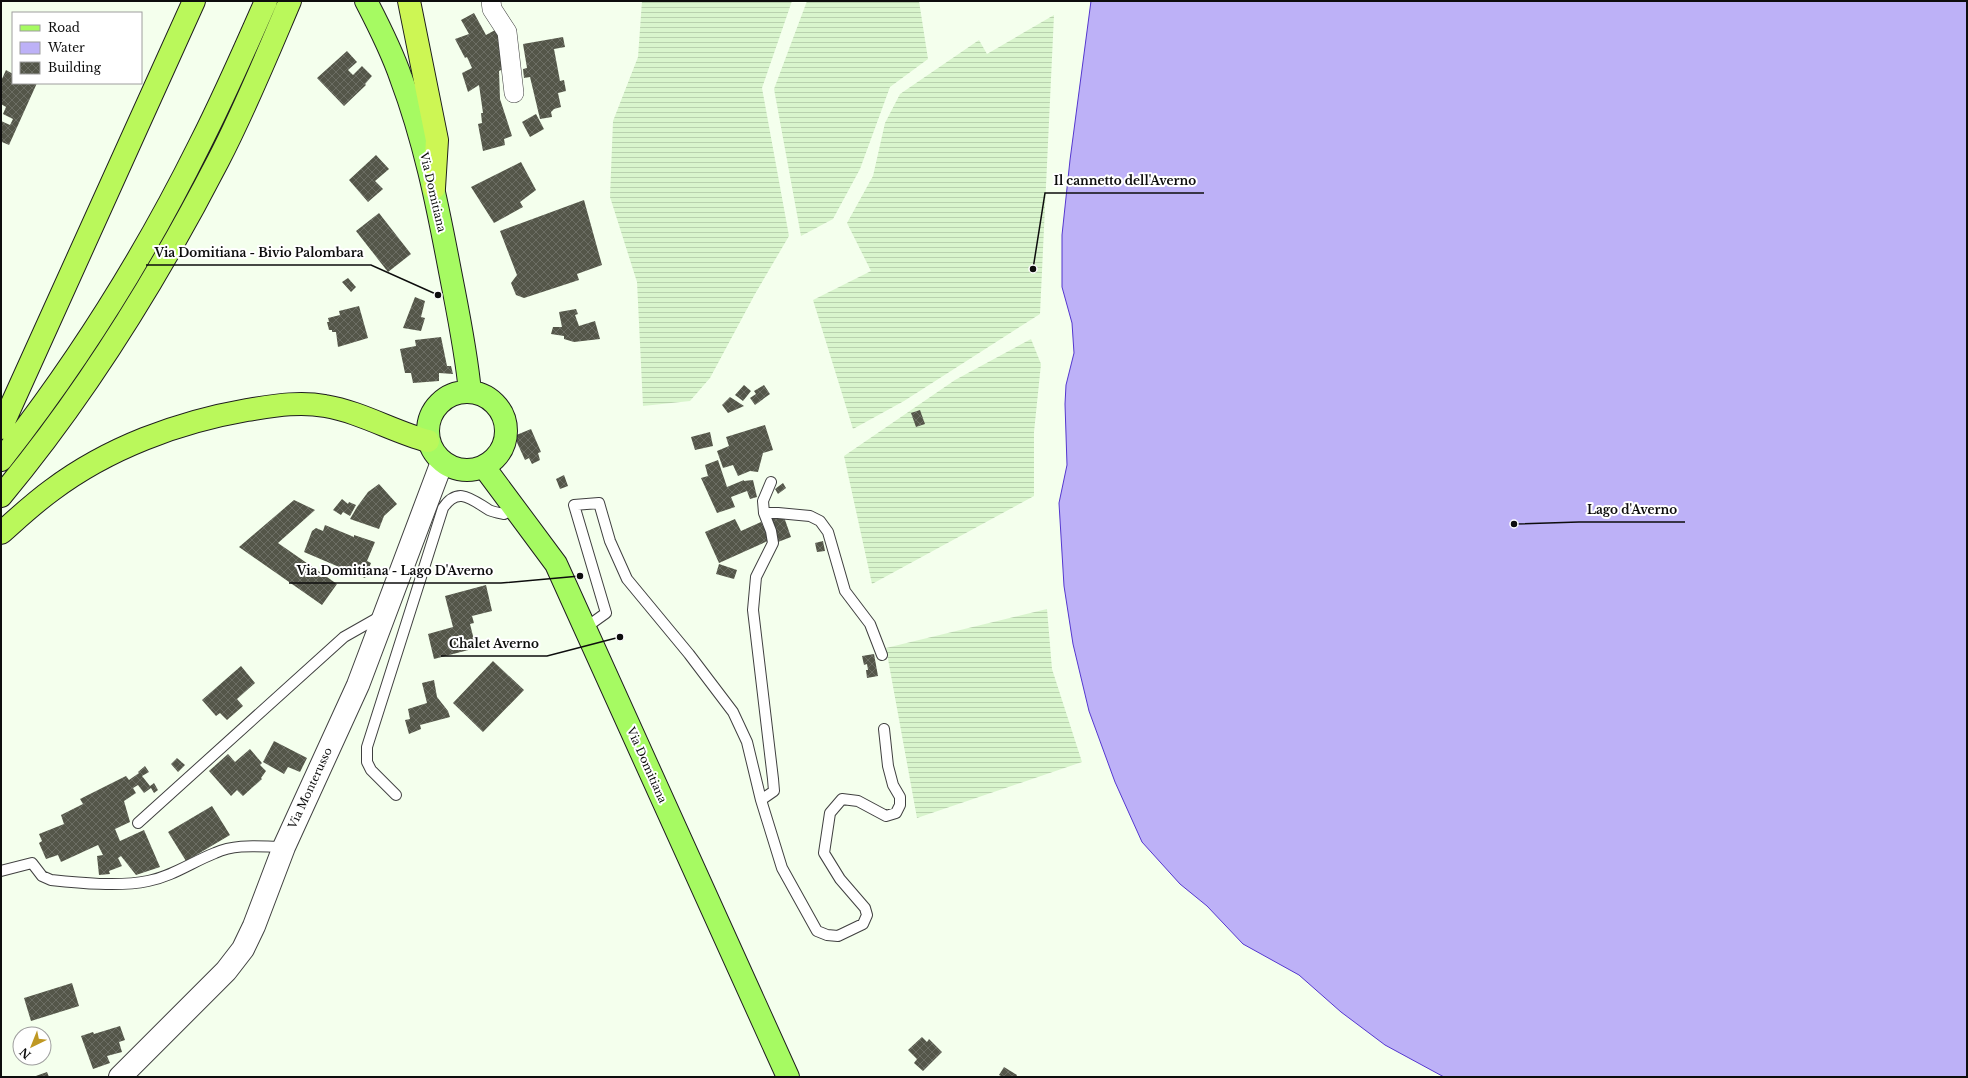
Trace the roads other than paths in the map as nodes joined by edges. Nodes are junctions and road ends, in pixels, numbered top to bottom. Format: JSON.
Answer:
{"nodes":[{"id":1,"x":194,"y":1,"type":"edge"},
{"id":2,"x":266,"y":1,"type":"edge"},
{"id":3,"x":290,"y":1,"type":"edge"},
{"id":4,"x":366,"y":1,"type":"edge"},
{"id":5,"x":409,"y":1,"type":"edge"},
{"id":6,"x":491,"y":1,"type":"edge"},
{"id":7,"x":514,"y":92,"type":"dead end"},
{"id":8,"x":434,"y":188,"type":"junction"},
{"id":9,"x":470,"y":392,"type":"junction"},
{"id":10,"x":1,"y":428,"type":"edge"},
{"id":11,"x":428,"y":441,"type":"junction"},
{"id":12,"x":1,"y":460,"type":"edge"},
{"id":13,"x":442,"y":462,"type":"junction"},
{"id":14,"x":484,"y":467,"type":"junction"},
{"id":15,"x":771,"y":482,"type":"dead end"},
{"id":16,"x":1,"y":496,"type":"edge"},
{"id":17,"x":514,"y":508,"type":"junction"},
{"id":18,"x":764,"y":514,"type":"junction"},
{"id":19,"x":1,"y":533,"type":"edge"},
{"id":20,"x":385,"y":614,"type":"junction"},
{"id":21,"x":585,"y":628,"type":"junction"},
{"id":22,"x":882,"y":655,"type":"dead end"},
{"id":23,"x":884,"y":729,"type":"dead end"},
{"id":24,"x":396,"y":795,"type":"dead end"},
{"id":25,"x":761,"y":800,"type":"junction"},
{"id":26,"x":138,"y":823,"type":"dead end"},
{"id":27,"x":284,"y":847,"type":"junction"},
{"id":28,"x":1,"y":871,"type":"edge"},
{"id":29,"x":120,"y":1077,"type":"edge"},
{"id":30,"x":788,"y":1077,"type":"edge"}],
"edges":[{"from":1,"to":10,"type":"highway"},
{"from":2,"to":12,"type":"highway"},
{"from":3,"to":16,"type":"highway"},
{"from":4,"to":8,"type":"main road","name":"Via Domitiana"},
{"from":5,"to":8,"type":"highway"},
{"from":6,"to":7,"type":"street"},
{"from":8,"to":9,"type":"main road","name":"Via Domitiana"},
{"from":9,"to":11,"type":"main road"},
{"from":9,"to":14,"type":"main road"},
{"from":11,"to":13,"type":"main road"},
{"from":11,"to":19,"type":"highway"},
{"from":13,"to":14,"type":"main road"},
{"from":13,"to":20,"type":"street","name":"Via Monterusso"},
{"from":14,"to":17,"type":"main road","name":"Via Domitiana"},
{"from":15,"to":18,"type":"lane"},
{"from":17,"to":21,"type":"main road","name":"Via Domitiana"},
{"from":17,"to":24,"type":"lane"},
{"from":18,"to":22,"type":"lane"},
{"from":18,"to":25,"type":"lane"},
{"from":20,"to":26,"type":"lane"},
{"from":20,"to":27,"type":"street","name":"Via Monterusso"},
{"from":21,"to":25,"type":"lane"},
{"from":21,"to":30,"type":"main road","name":"Via Domitiana"},
{"from":23,"to":25,"type":"lane"},
{"from":27,"to":28,"type":"lane"},
{"from":27,"to":29,"type":"street","name":"Via Monterusso"}]}
